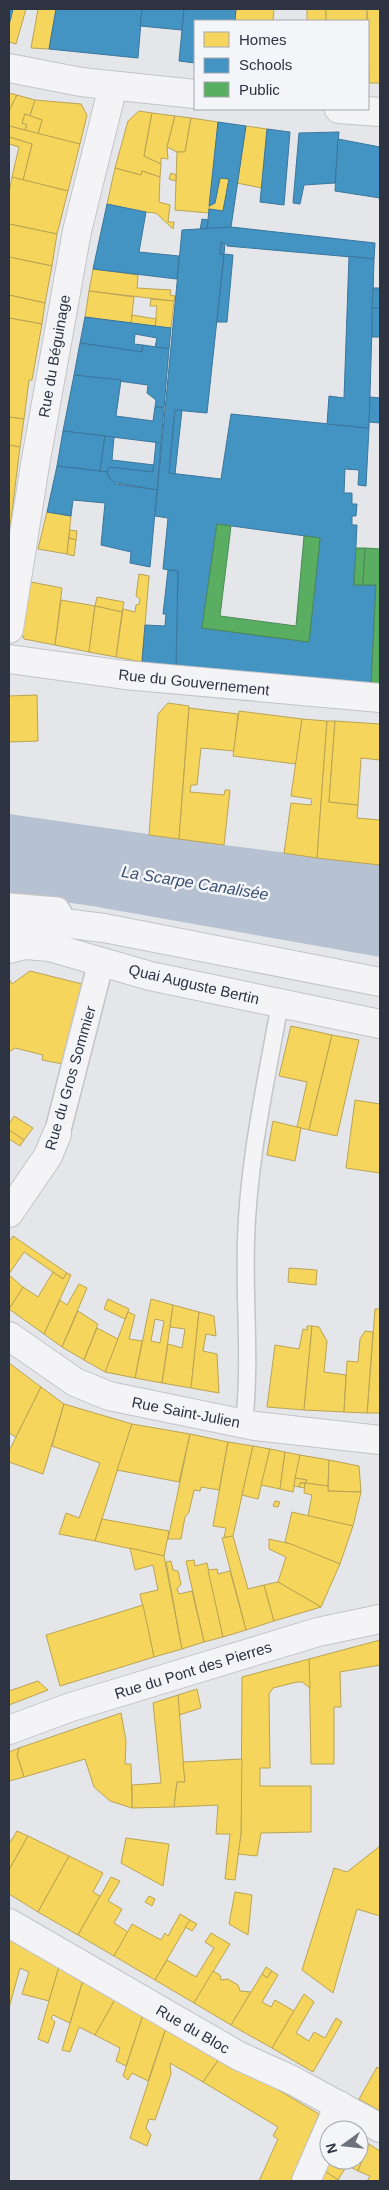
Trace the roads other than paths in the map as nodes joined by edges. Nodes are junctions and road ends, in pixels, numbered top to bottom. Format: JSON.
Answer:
{"nodes":[{"id":1,"x":9,"y":68,"type":"edge"},
{"id":2,"x":113,"y":86,"type":"junction"},
{"id":3,"x":194,"y":94,"type":"edge"},
{"id":4,"x":353,"y":110,"type":"edge"},
{"id":5,"x":380,"y":112,"type":"edge"},
{"id":6,"x":9,"y":629,"type":"edge"},
{"id":7,"x":9,"y":659,"type":"edge"},
{"id":8,"x":380,"y":698,"type":"edge"},
{"id":9,"x":9,"y":906,"type":"edge"},
{"id":10,"x":64,"y":923,"type":"junction"},
{"id":11,"x":9,"y":929,"type":"edge"},
{"id":12,"x":9,"y":949,"type":"edge"},
{"id":13,"x":101,"y":962,"type":"junction"},
{"id":14,"x":380,"y":982,"type":"edge"},
{"id":15,"x":280,"y":1003,"type":"junction"},
{"id":16,"x":380,"y":1024,"type":"edge"},
{"id":17,"x":57,"y":1134,"type":"joint"},
{"id":18,"x":9,"y":1213,"type":"edge"},
{"id":19,"x":9,"y":1336,"type":"edge"},
{"id":20,"x":244,"y":1424,"type":"junction"},
{"id":21,"x":380,"y":1440,"type":"edge"},
{"id":22,"x":380,"y":1618,"type":"edge"},
{"id":23,"x":9,"y":1730,"type":"edge"},
{"id":24,"x":9,"y":1923,"type":"edge"},
{"id":25,"x":340,"y":2106,"type":"junction"},
{"id":26,"x":380,"y":2128,"type":"edge"},
{"id":27,"x":306,"y":2181,"type":"edge"}],
"edges":[{"from":1,"to":2,"type":"street"},
{"from":2,"to":3,"type":"street"},
{"from":2,"to":6,"type":"street","name":"Rue du Béguinage"},
{"from":4,"to":5,"type":"street"},
{"from":7,"to":8,"type":"street","name":"Rue du Gouvernement"},
{"from":9,"to":10,"type":"street"},
{"from":10,"to":11,"type":"street"},
{"from":10,"to":14,"type":"street"},
{"from":12,"to":13,"type":"street","name":"Quai Auguste Bertin"},
{"from":13,"to":15,"type":"street","name":"Quai Auguste Bertin"},
{"from":13,"to":17,"type":"street","name":"Rue du Gros Sommier"},
{"from":15,"to":16,"type":"street","name":"Quai Auguste Bertin"},
{"from":15,"to":20,"type":"lane"},
{"from":17,"to":18,"type":"street","name":"Rue du Gros Sommier"},
{"from":19,"to":20,"type":"street","name":"Rue Saint-Julien"},
{"from":20,"to":21,"type":"street","name":"Rue Saint-Julien"},
{"from":22,"to":23,"type":"street","name":"Rue du Pont des Pierres"},
{"from":24,"to":25,"type":"street","name":"Rue du Bloc"},
{"from":25,"to":26,"type":"street","name":"Rue du Bloc"},
{"from":25,"to":27,"type":"street"}]}
